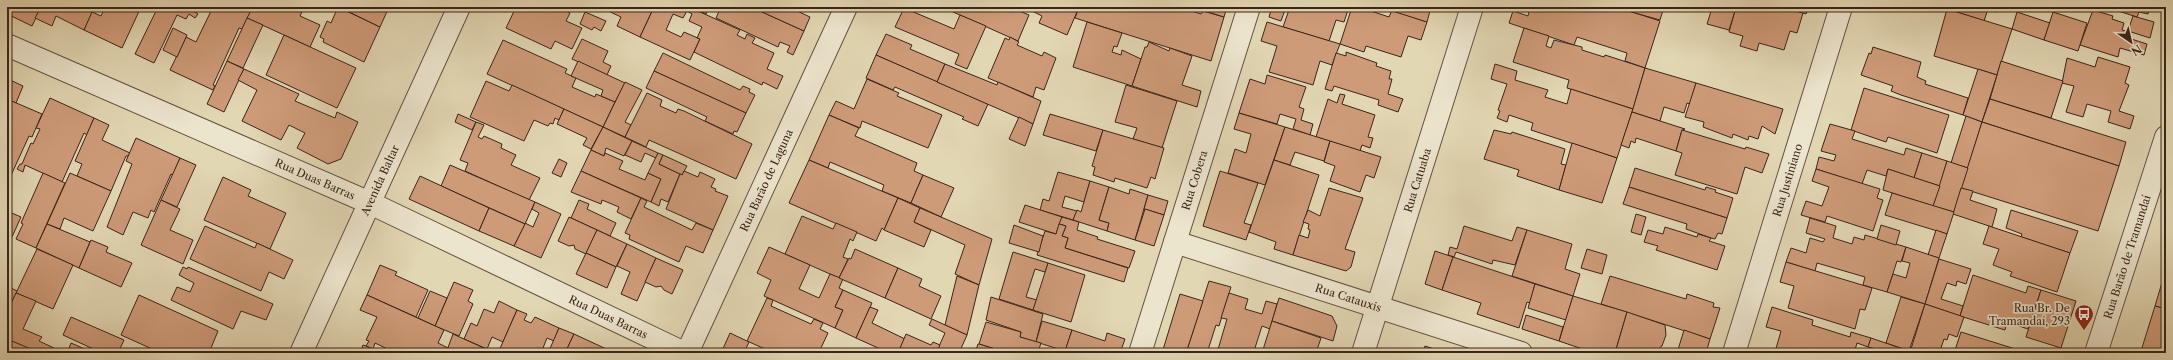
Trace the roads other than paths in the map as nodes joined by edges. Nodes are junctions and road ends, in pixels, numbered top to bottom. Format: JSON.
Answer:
{"nodes":[{"id":1,"x":459,"y":7,"type":"edge"},
{"id":2,"x":846,"y":7,"type":"edge"},
{"id":3,"x":1249,"y":7,"type":"edge"},
{"id":4,"x":1472,"y":7,"type":"edge"},
{"id":5,"x":1841,"y":7,"type":"edge"},
{"id":6,"x":7,"y":44,"type":"edge"},
{"id":7,"x":2166,"y":138,"type":"edge"},
{"id":8,"x":370,"y":203,"type":"junction"},
{"id":9,"x":1175,"y":242,"type":"junction"},
{"id":10,"x":1378,"y":308,"type":"junction"},
{"id":11,"x":301,"y":353,"type":"edge"},
{"id":12,"x":686,"y":353,"type":"edge"},
{"id":13,"x":1140,"y":353,"type":"edge"},
{"id":14,"x":1364,"y":353,"type":"edge"},
{"id":15,"x":1521,"y":353,"type":"edge"},
{"id":16,"x":1734,"y":353,"type":"edge"},
{"id":17,"x":2096,"y":353,"type":"edge"}],
"edges":[{"from":1,"to":8,"type":"street","name":"Avenida Baltar"},
{"from":2,"to":12,"type":"street","name":"Rua Barão de Laguna"},
{"from":3,"to":9,"type":"street","name":"Rua Cobera"},
{"from":4,"to":10,"type":"street","name":"Rua Catuaba"},
{"from":5,"to":16,"type":"street","name":"Rua Justiniano"},
{"from":6,"to":8,"type":"street","name":"Rua Duas Barras"},
{"from":7,"to":17,"type":"street","name":"Rua Barão de Tramandaí"},
{"from":8,"to":11,"type":"street","name":"Avenida Baltar"},
{"from":8,"to":12,"type":"street","name":"Rua Duas Barras"},
{"from":9,"to":10,"type":"street","name":"Rua Catauxis"},
{"from":9,"to":13,"type":"street","name":"Rua Cobera"},
{"from":10,"to":14,"type":"street","name":"Rua Catuaba"},
{"from":10,"to":15,"type":"street","name":"Rua Catauxis"}]}
